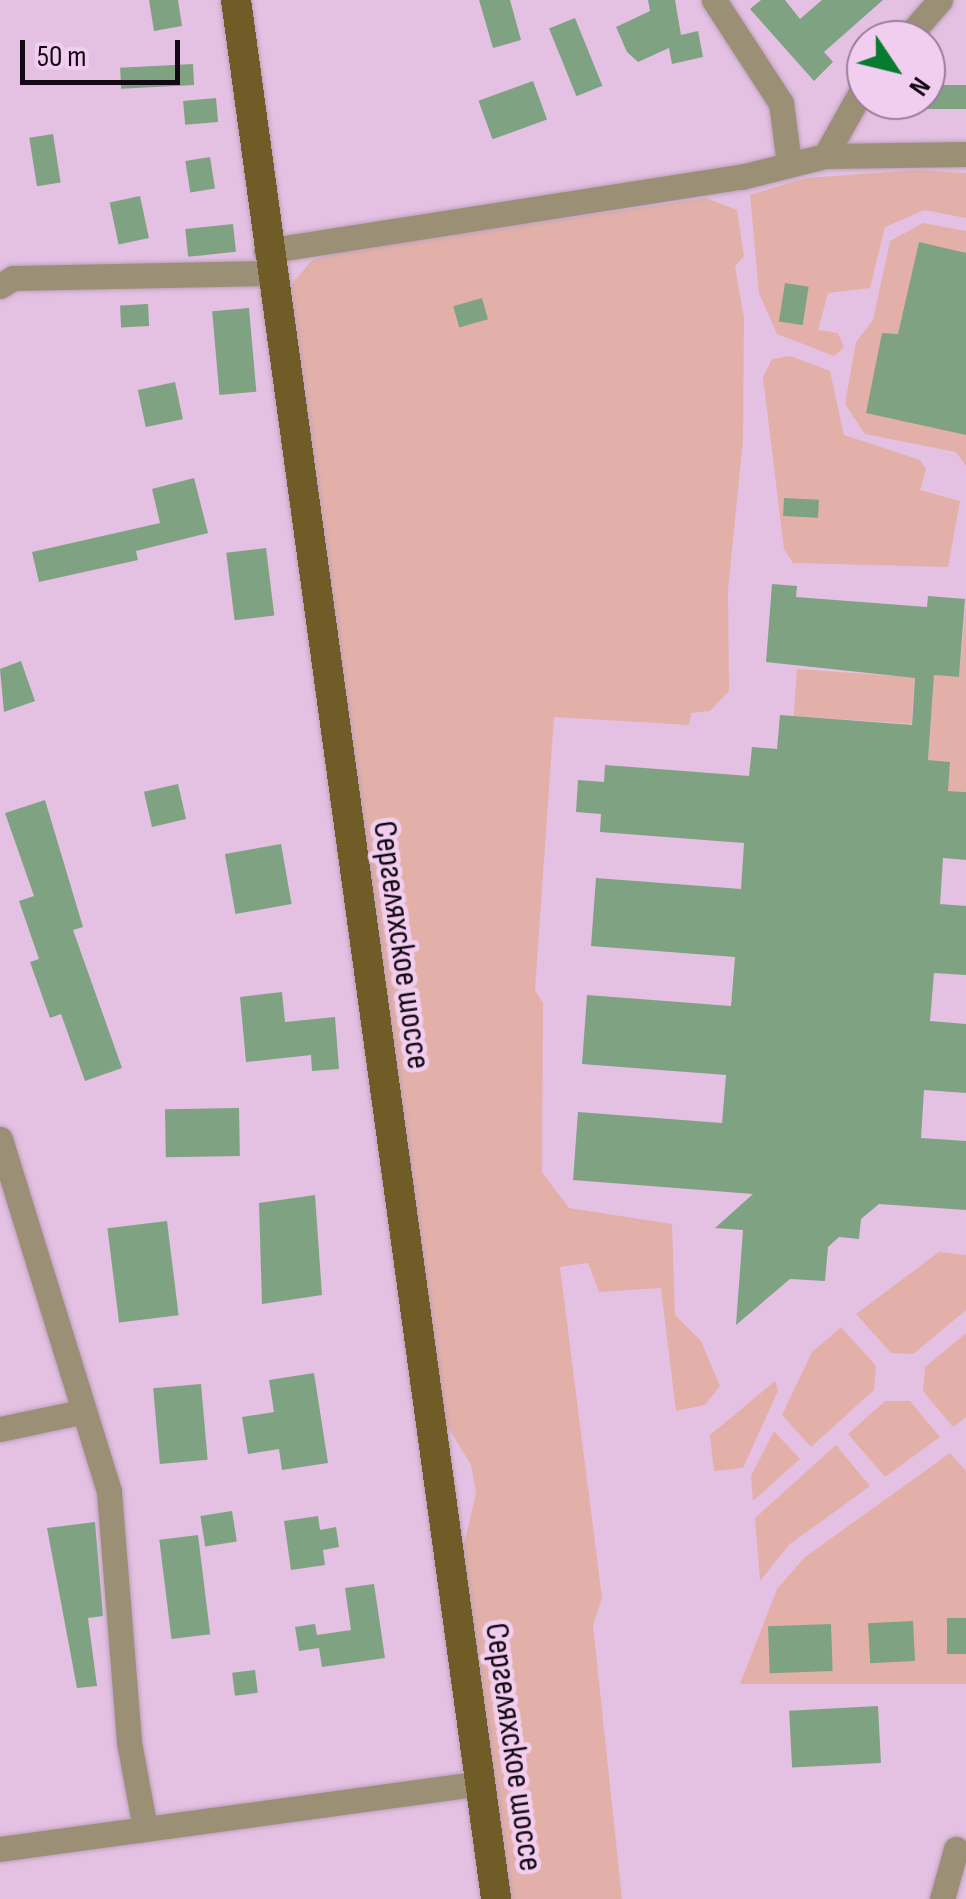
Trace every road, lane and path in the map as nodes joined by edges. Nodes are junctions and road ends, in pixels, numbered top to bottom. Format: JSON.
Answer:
{"nodes":[{"id":1,"x":236,"y":0,"type":"edge"},
{"id":2,"x":714,"y":0,"type":"edge"},
{"id":3,"x":940,"y":0,"type":"edge"},
{"id":4,"x":922,"y":20,"type":"edge"},
{"id":5,"x":846,"y":119,"type":"edge"},
{"id":6,"x":966,"y":154,"type":"edge"},
{"id":7,"x":825,"y":156,"type":"junction"},
{"id":8,"x":788,"y":163,"type":"junction"},
{"id":9,"x":268,"y":262,"type":"junction"},
{"id":10,"x":0,"y":286,"type":"edge"},
{"id":11,"x":0,"y":1139,"type":"edge"},
{"id":12,"x":81,"y":1412,"type":"junction"},
{"id":13,"x":0,"y":1428,"type":"edge"},
{"id":14,"x":481,"y":1783,"type":"junction"},
{"id":15,"x":145,"y":1828,"type":"junction"},
{"id":16,"x":0,"y":1849,"type":"edge"},
{"id":17,"x":956,"y":1849,"type":"dead end"},
{"id":18,"x":496,"y":1899,"type":"edge"},
{"id":19,"x":942,"y":1899,"type":"edge"}],
"edges":[{"from":1,"to":9,"type":"main road","name":"Сергеляхское шоссе"},
{"from":2,"to":8,"type":"street"},
{"from":3,"to":4,"type":"street"},
{"from":5,"to":7,"type":"street"},
{"from":6,"to":7,"type":"street"},
{"from":7,"to":8,"type":"street"},
{"from":8,"to":9,"type":"street"},
{"from":9,"to":10,"type":"street"},
{"from":9,"to":14,"type":"main road","name":"Сергеляхское шоссе"},
{"from":11,"to":12,"type":"street"},
{"from":12,"to":13,"type":"street"},
{"from":12,"to":15,"type":"street"},
{"from":14,"to":15,"type":"street"},
{"from":14,"to":18,"type":"main road","name":"Сергеляхское шоссе"},
{"from":15,"to":16,"type":"street"},
{"from":17,"to":19,"type":"street"}]}
